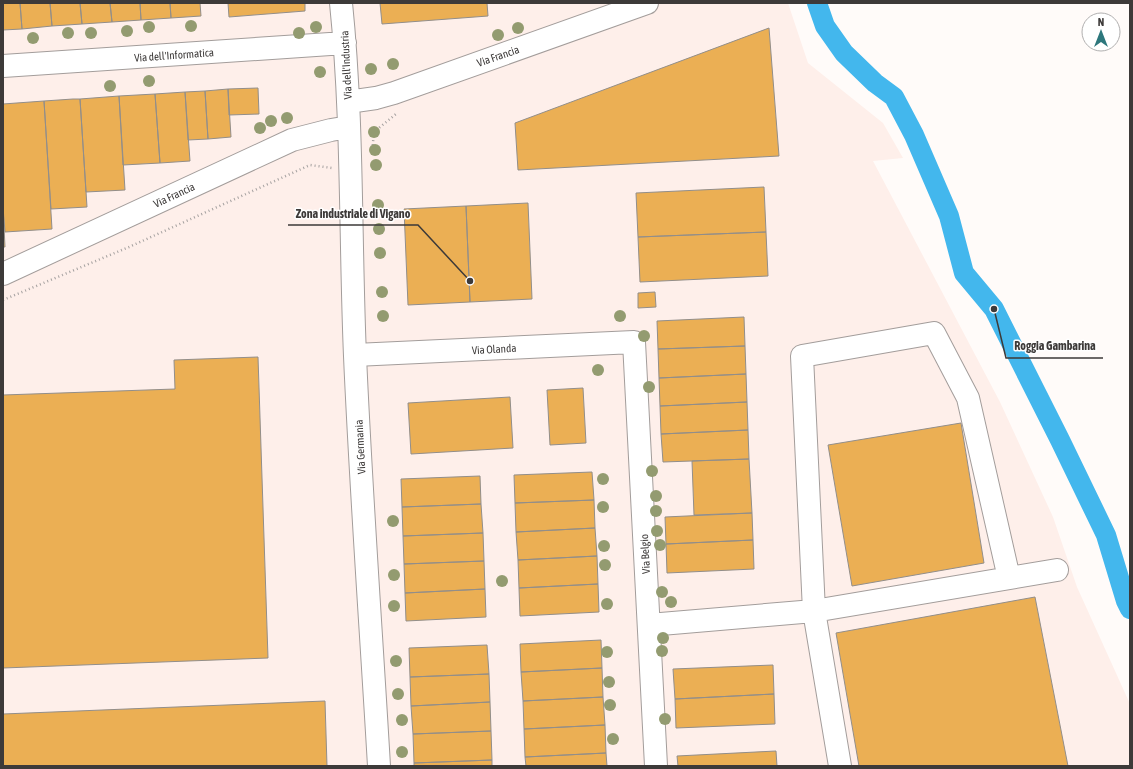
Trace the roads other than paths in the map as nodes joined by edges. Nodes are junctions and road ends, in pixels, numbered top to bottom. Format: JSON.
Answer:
{"nodes":[{"id":1,"x":341,"y":3,"type":"edge"},
{"id":2,"x":647,"y":3,"type":"edge"},
{"id":3,"x":345,"y":43,"type":"junction"},
{"id":4,"x":3,"y":66,"type":"edge"},
{"id":5,"x":348,"y":102,"type":"junction"},
{"id":6,"x":349,"y":127,"type":"junction"},
{"id":7,"x":3,"y":274,"type":"edge"},
{"id":8,"x":634,"y":342,"type":"joint"},
{"id":9,"x":355,"y":355,"type":"junction"},
{"id":10,"x":1057,"y":570,"type":"dead end"},
{"id":11,"x":1009,"y":578,"type":"junction"},
{"id":12,"x":814,"y":611,"type":"junction"},
{"id":13,"x":649,"y":625,"type":"junction"},
{"id":14,"x":379,"y":766,"type":"edge"},
{"id":15,"x":656,"y":766,"type":"edge"},
{"id":16,"x":840,"y":766,"type":"edge"}],
"edges":[{"from":1,"to":3,"type":"street","name":"Via dell'Industria"},
{"from":2,"to":5,"type":"street","name":"Via Francia"},
{"from":3,"to":4,"type":"street","name":"Via dell'Informatica"},
{"from":3,"to":5,"type":"street","name":"Via dell'Industria"},
{"from":5,"to":6,"type":"street","name":"Via dell'Industria"},
{"from":6,"to":7,"type":"street","name":"Via Francia"},
{"from":6,"to":9,"type":"street","name":"Via Germania"},
{"from":8,"to":9,"type":"street","name":"Via Olanda"},
{"from":8,"to":13,"type":"street","name":"Via Belgio"},
{"from":9,"to":14,"type":"street","name":"Via Germania"},
{"from":10,"to":11,"type":"street"},
{"from":11,"to":12,"type":"street"},
{"from":11,"to":12,"type":"street"},
{"from":12,"to":13,"type":"street"},
{"from":12,"to":16,"type":"street"},
{"from":13,"to":15,"type":"street","name":"Via Belgio"}]}
